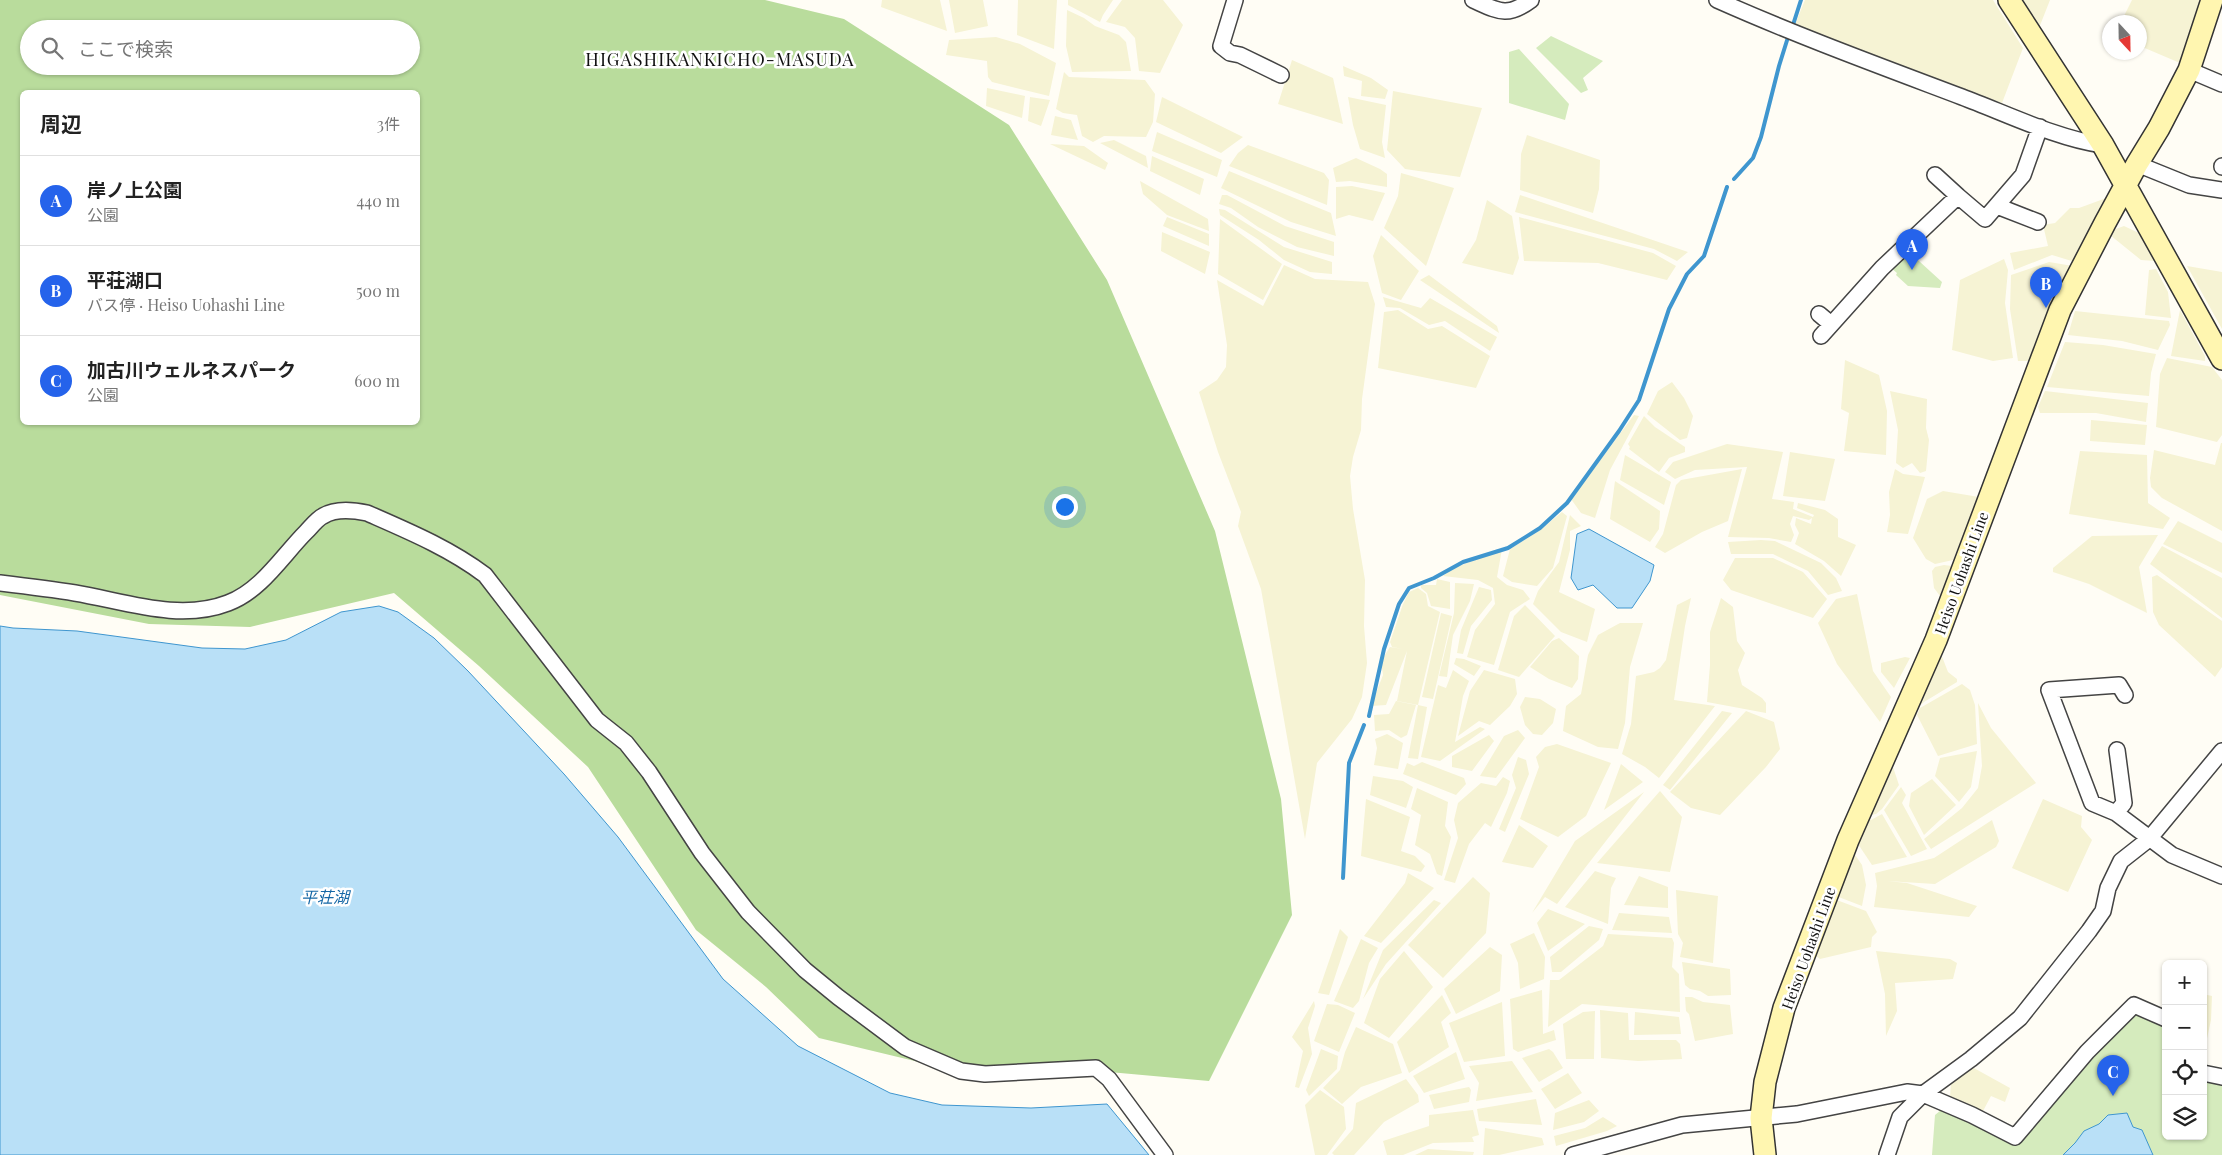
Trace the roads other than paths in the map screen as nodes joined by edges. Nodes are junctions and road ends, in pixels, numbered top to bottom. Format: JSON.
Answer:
{"nodes":[{"id":1,"x":1235,"y":0,"type":"edge"},
{"id":2,"x":1473,"y":0,"type":"edge"},
{"id":3,"x":1531,"y":0,"type":"edge"},
{"id":4,"x":1717,"y":0,"type":"edge"},
{"id":5,"x":2009,"y":0,"type":"edge"},
{"id":6,"x":2212,"y":0,"type":"edge"},
{"id":7,"x":2189,"y":70,"type":"junction"},
{"id":8,"x":1281,"y":75,"type":"dead end"},
{"id":9,"x":2222,"y":84,"type":"edge"},
{"id":10,"x":2040,"y":127,"type":"junction"},
{"id":11,"x":2103,"y":145,"type":"junction"},
{"id":12,"x":2137,"y":164,"type":"junction"},
{"id":13,"x":1934,"y":175,"type":"dead end"},
{"id":14,"x":2126,"y":186,"type":"junction"},
{"id":15,"x":2222,"y":190,"type":"edge"},
{"id":16,"x":1958,"y":196,"type":"junction"},
{"id":17,"x":1997,"y":206,"type":"junction"},
{"id":18,"x":2038,"y":222,"type":"dead end"},
{"id":19,"x":1821,"y":336,"type":"dead end"},
{"id":20,"x":2222,"y":359,"type":"edge"},
{"id":21,"x":0,"y":583,"type":"edge"},
{"id":22,"x":2125,"y":695,"type":"dead end"},
{"id":23,"x":2117,"y":750,"type":"dead end"},
{"id":24,"x":2222,"y":751,"type":"edge"},
{"id":25,"x":2116,"y":813,"type":"junction"},
{"id":26,"x":2149,"y":839,"type":"junction"},
{"id":27,"x":2222,"y":876,"type":"edge"},
{"id":28,"x":2162,"y":1017,"type":"edge"},
{"id":29,"x":2207,"y":1074,"type":"edge"},
{"id":30,"x":2222,"y":1077,"type":"edge"},
{"id":31,"x":1923,"y":1094,"type":"junction"},
{"id":32,"x":1761,"y":1118,"type":"junction"},
{"id":33,"x":1165,"y":1155,"type":"edge"},
{"id":34,"x":1574,"y":1155,"type":"edge"},
{"id":35,"x":1765,"y":1155,"type":"edge"},
{"id":36,"x":1887,"y":1155,"type":"edge"}],
"edges":[{"from":1,"to":8,"type":"street"},
{"from":2,"to":3,"type":"street"},
{"from":4,"to":10,"type":"street"},
{"from":5,"to":11,"type":"main road"},
{"from":6,"to":7,"type":"main road","name":"Heiso Uohashi Line"},
{"from":7,"to":9,"type":"street"},
{"from":7,"to":12,"type":"main road","name":"Heiso Uohashi Line"},
{"from":10,"to":11,"type":"street"},
{"from":10,"to":17,"type":"street"},
{"from":11,"to":14,"type":"main road"},
{"from":12,"to":14,"type":"main road","name":"Heiso Uohashi Line"},
{"from":12,"to":15,"type":"street"},
{"from":13,"to":16,"type":"street"},
{"from":14,"to":20,"type":"main road"},
{"from":14,"to":32,"type":"main road","name":"Heiso Uohashi Line"},
{"from":16,"to":17,"type":"street"},
{"from":16,"to":19,"type":"street"},
{"from":17,"to":18,"type":"street"},
{"from":21,"to":33,"type":"street"},
{"from":22,"to":25,"type":"street"},
{"from":23,"to":25,"type":"street"},
{"from":24,"to":26,"type":"street"},
{"from":25,"to":26,"type":"street"},
{"from":26,"to":27,"type":"street"},
{"from":26,"to":31,"type":"street"},
{"from":28,"to":31,"type":"street"},
{"from":29,"to":30,"type":"street"},
{"from":31,"to":32,"type":"street"},
{"from":31,"to":36,"type":"street"},
{"from":32,"to":34,"type":"street"},
{"from":32,"to":35,"type":"main road","name":"Heiso Uohashi Line"}]}
